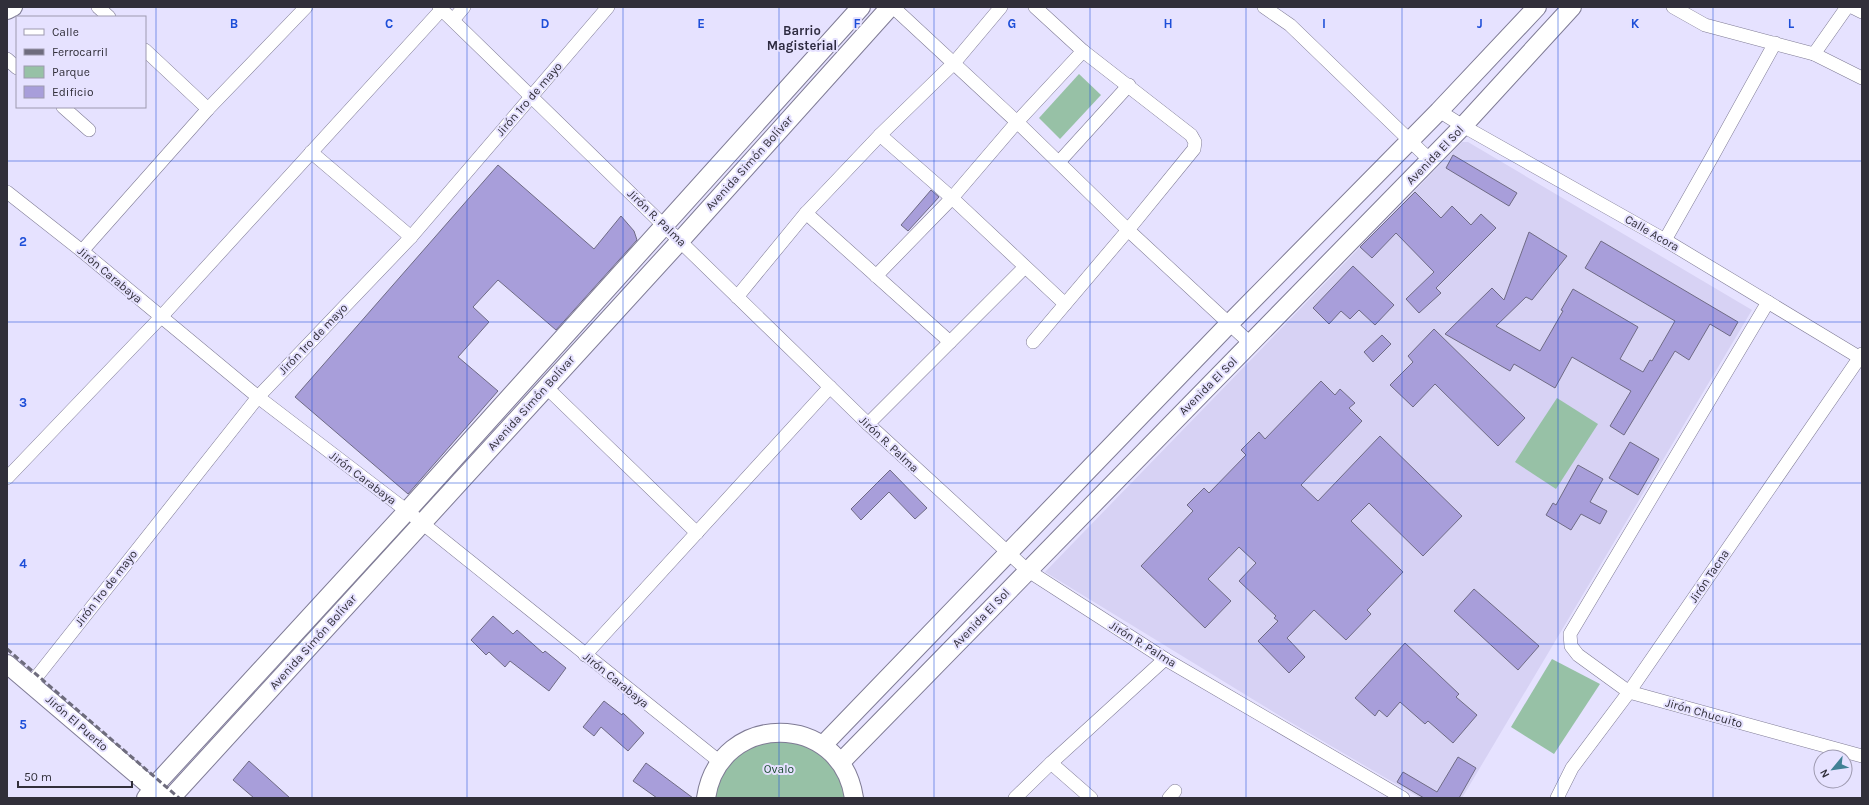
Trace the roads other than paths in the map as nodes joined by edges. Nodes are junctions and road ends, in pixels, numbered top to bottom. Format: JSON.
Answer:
{"nodes":[{"id":1,"x":13,"y":7,"type":"edge"},
{"id":2,"x":98,"y":7,"type":"edge"},
{"id":3,"x":305,"y":7,"type":"edge"},
{"id":4,"x":464,"y":7,"type":"edge"},
{"id":5,"x":608,"y":7,"type":"edge"},
{"id":6,"x":861,"y":7,"type":"edge"},
{"id":7,"x":892,"y":7,"type":"edge"},
{"id":8,"x":1002,"y":7,"type":"edge"},
{"id":9,"x":1035,"y":7,"type":"edge"},
{"id":10,"x":1264,"y":7,"type":"edge"},
{"id":11,"x":1537,"y":7,"type":"edge"},
{"id":12,"x":1572,"y":7,"type":"edge"},
{"id":13,"x":1673,"y":7,"type":"edge"},
{"id":14,"x":1847,"y":7,"type":"edge"},
{"id":15,"x":1852,"y":7,"type":"edge"},
{"id":16,"x":441,"y":8,"type":"edge"},
{"id":17,"x":7,"y":10,"type":"edge"},
{"id":18,"x":1862,"y":12,"type":"edge"},
{"id":19,"x":108,"y":16,"type":"edge"},
{"id":20,"x":453,"y":20,"type":"junction"},
{"id":21,"x":1775,"y":43,"type":"junction"},
{"id":22,"x":146,"y":51,"type":"edge"},
{"id":23,"x":1083,"y":51,"type":"junction"},
{"id":24,"x":1814,"y":54,"type":"junction"},
{"id":25,"x":7,"y":59,"type":"edge"},
{"id":26,"x":954,"y":63,"type":"junction"},
{"id":27,"x":16,"y":67,"type":"edge"},
{"id":28,"x":1862,"y":78,"type":"edge"},
{"id":29,"x":1129,"y":85,"type":"junction"},
{"id":30,"x":531,"y":96,"type":"junction"},
{"id":31,"x":64,"y":108,"type":"edge"},
{"id":32,"x":208,"y":109,"type":"junction"},
{"id":33,"x":1439,"y":111,"type":"junction"},
{"id":34,"x":1017,"y":122,"type":"junction"},
{"id":35,"x":1463,"y":126,"type":"junction"},
{"id":36,"x":89,"y":130,"type":"dead end"},
{"id":37,"x":880,"y":135,"type":"junction"},
{"id":38,"x":1410,"y":141,"type":"junction"},
{"id":39,"x":311,"y":152,"type":"junction"},
{"id":40,"x":1430,"y":160,"type":"junction"},
{"id":41,"x":1059,"y":162,"type":"junction"},
{"id":42,"x":7,"y":192,"type":"edge"},
{"id":43,"x":952,"y":198,"type":"junction"},
{"id":44,"x":806,"y":213,"type":"junction"},
{"id":45,"x":664,"y":225,"type":"junction"},
{"id":46,"x":1128,"y":230,"type":"junction"},
{"id":47,"x":411,"y":237,"type":"junction"},
{"id":48,"x":680,"y":240,"type":"junction"},
{"id":49,"x":1664,"y":240,"type":"junction"},
{"id":50,"x":82,"y":251,"type":"junction"},
{"id":51,"x":1024,"y":268,"type":"junction"},
{"id":52,"x":876,"y":276,"type":"junction"},
{"id":53,"x":737,"y":297,"type":"junction"},
{"id":54,"x":1768,"y":302,"type":"junction"},
{"id":55,"x":1065,"y":304,"type":"junction"},
{"id":56,"x":161,"y":317,"type":"junction"},
{"id":57,"x":1229,"y":324,"type":"junction"},
{"id":58,"x":950,"y":342,"type":"junction"},
{"id":59,"x":1033,"y":342,"type":"dead end"},
{"id":60,"x":1250,"y":343,"type":"junction"},
{"id":61,"x":1861,"y":357,"type":"edge"},
{"id":62,"x":546,"y":387,"type":"junction"},
{"id":63,"x":830,"y":387,"type":"junction"},
{"id":64,"x":258,"y":397,"type":"junction"},
{"id":65,"x":868,"y":424,"type":"junction"},
{"id":66,"x":7,"y":478,"type":"edge"},
{"id":67,"x":406,"y":511,"type":"junction"},
{"id":68,"x":421,"y":523,"type":"junction"},
{"id":69,"x":697,"y":533,"type":"junction"},
{"id":70,"x":1008,"y":553,"type":"junction"},
{"id":71,"x":1027,"y":570,"type":"junction"},
{"id":72,"x":585,"y":655,"type":"junction"},
{"id":73,"x":1165,"y":659,"type":"junction"},
{"id":74,"x":7,"y":664,"type":"edge"},
{"id":75,"x":31,"y":684,"type":"junction"},
{"id":76,"x":1629,"y":692,"type":"junction"},
{"id":77,"x":823,"y":745,"type":"junction"},
{"id":78,"x":1862,"y":756,"type":"edge"},
{"id":79,"x":720,"y":762,"type":"junction"},
{"id":80,"x":840,"y":762,"type":"junction"},
{"id":81,"x":1051,"y":763,"type":"junction"},
{"id":82,"x":154,"y":795,"type":"edge"},
{"id":83,"x":171,"y":798,"type":"edge"},
{"id":84,"x":706,"y":798,"type":"edge"},
{"id":85,"x":854,"y":798,"type":"edge"},
{"id":86,"x":1015,"y":798,"type":"edge"},
{"id":87,"x":1091,"y":798,"type":"edge"},
{"id":88,"x":1403,"y":798,"type":"edge"},
{"id":89,"x":1557,"y":798,"type":"edge"}],
"edges":[{"from":1,"to":17,"type":"street"},
{"from":2,"to":19,"type":"street"},
{"from":3,"to":32,"type":"street"},
{"from":4,"to":20,"type":"street"},
{"from":5,"to":30,"type":"street","name":"Jirón 1ro de mayo"},
{"from":6,"to":45,"type":"street","name":"Avenida Simón Bolívar"},
{"from":7,"to":26,"type":"street"},
{"from":7,"to":48,"type":"street","name":"Avenida Simón Bolívar"},
{"from":8,"to":26,"type":"street"},
{"from":9,"to":23,"type":"street"},
{"from":10,"to":38,"type":"street"},
{"from":11,"to":33,"type":"street"},
{"from":12,"to":35,"type":"street","name":"Avenida El Sol"},
{"from":13,"to":21,"type":"street"},
{"from":14,"to":24,"type":"street"},
{"from":15,"to":18,"type":"street"},
{"from":16,"to":20,"type":"street","name":"Jirón R. Palma"},
{"from":16,"to":39,"type":"street"},
{"from":20,"to":30,"type":"street","name":"Jirón R. Palma"},
{"from":21,"to":24,"type":"street"},
{"from":21,"to":49,"type":"street"},
{"from":22,"to":32,"type":"street"},
{"from":23,"to":29,"type":"street"},
{"from":23,"to":34,"type":"street"},
{"from":24,"to":28,"type":"street"},
{"from":25,"to":27,"type":"street"},
{"from":26,"to":34,"type":"street"},
{"from":26,"to":37,"type":"street"},
{"from":29,"to":41,"type":"street"},
{"from":29,"to":46,"type":"street"},
{"from":30,"to":45,"type":"street","name":"Jirón R. Palma"},
{"from":30,"to":47,"type":"street","name":"Jirón 1ro de mayo"},
{"from":31,"to":36,"type":"street"},
{"from":32,"to":50,"type":"street"},
{"from":33,"to":35,"type":"street","name":"Calle Acora"},
{"from":33,"to":38,"type":"street"},
{"from":34,"to":41,"type":"street"},
{"from":34,"to":43,"type":"street"},
{"from":35,"to":40,"type":"street","name":"Avenida El Sol"},
{"from":35,"to":49,"type":"street","name":"Calle Acora"},
{"from":37,"to":43,"type":"street"},
{"from":37,"to":44,"type":"street"},
{"from":38,"to":40,"type":"street"},
{"from":38,"to":57,"type":"street"},
{"from":39,"to":47,"type":"street"},
{"from":39,"to":56,"type":"street"},
{"from":40,"to":60,"type":"street","name":"Avenida El Sol"},
{"from":41,"to":46,"type":"street"},
{"from":42,"to":50,"type":"street","name":"Jirón Carabaya"},
{"from":43,"to":51,"type":"street"},
{"from":43,"to":52,"type":"street"},
{"from":44,"to":52,"type":"street"},
{"from":44,"to":53,"type":"street"},
{"from":45,"to":48,"type":"street","name":"Jirón R. Palma"},
{"from":45,"to":67,"type":"street","name":"Avenida Simón Bolívar"},
{"from":46,"to":55,"type":"street"},
{"from":46,"to":57,"type":"street"},
{"from":47,"to":64,"type":"street","name":"Jirón 1ro de mayo"},
{"from":48,"to":53,"type":"street","name":"Jirón R. Palma"},
{"from":48,"to":62,"type":"street","name":"Avenida Simón Bolívar"},
{"from":49,"to":54,"type":"street","name":"Calle Acora"},
{"from":50,"to":56,"type":"street","name":"Jirón Carabaya"},
{"from":51,"to":55,"type":"street"},
{"from":51,"to":58,"type":"street"},
{"from":52,"to":58,"type":"street"},
{"from":53,"to":63,"type":"street","name":"Jirón R. Palma"},
{"from":54,"to":61,"type":"street","name":"Calle Acora"},
{"from":54,"to":76,"type":"street","name":"Jirón Chucuito"},
{"from":55,"to":59,"type":"street"},
{"from":56,"to":64,"type":"street","name":"Jirón Carabaya"},
{"from":56,"to":66,"type":"street"},
{"from":57,"to":60,"type":"street"},
{"from":57,"to":70,"type":"street"},
{"from":58,"to":65,"type":"street"},
{"from":60,"to":71,"type":"street","name":"Avenida El Sol"},
{"from":61,"to":76,"type":"street","name":"Jirón Tacna"},
{"from":62,"to":68,"type":"street","name":"Avenida Simón Bolívar"},
{"from":62,"to":69,"type":"street"},
{"from":63,"to":65,"type":"street","name":"Jirón R. Palma"},
{"from":63,"to":69,"type":"street"},
{"from":64,"to":67,"type":"street","name":"Jirón Carabaya"},
{"from":64,"to":75,"type":"street","name":"Jirón 1ro de mayo"},
{"from":65,"to":70,"type":"street","name":"Jirón R. Palma"},
{"from":67,"to":68,"type":"street","name":"Jirón Carabaya"},
{"from":67,"to":82,"type":"street","name":"Avenida Simón Bolívar"},
{"from":68,"to":72,"type":"street","name":"Jirón Carabaya"},
{"from":68,"to":83,"type":"street","name":"Avenida Simón Bolívar"},
{"from":69,"to":72,"type":"street"},
{"from":70,"to":71,"type":"street","name":"Jirón R. Palma"},
{"from":70,"to":77,"type":"street"},
{"from":71,"to":73,"type":"street","name":"Jirón R. Palma"},
{"from":71,"to":80,"type":"street","name":"Avenida El Sol"},
{"from":72,"to":79,"type":"street","name":"Jirón Carabaya"},
{"from":73,"to":81,"type":"street"},
{"from":73,"to":88,"type":"street","name":"Jirón R. Palma"},
{"from":74,"to":75,"type":"street","name":"Jirón El Puerto"},
{"from":75,"to":82,"type":"street","name":"Jirón El Puerto"},
{"from":76,"to":78,"type":"street","name":"Jirón Chucuito"},
{"from":76,"to":89,"type":"street","name":"Jirón Tacna"},
{"from":77,"to":79,"type":"street"},
{"from":77,"to":80,"type":"street"},
{"from":79,"to":84,"type":"street"},
{"from":80,"to":85,"type":"street"},
{"from":81,"to":86,"type":"street"},
{"from":81,"to":87,"type":"street"}]}
